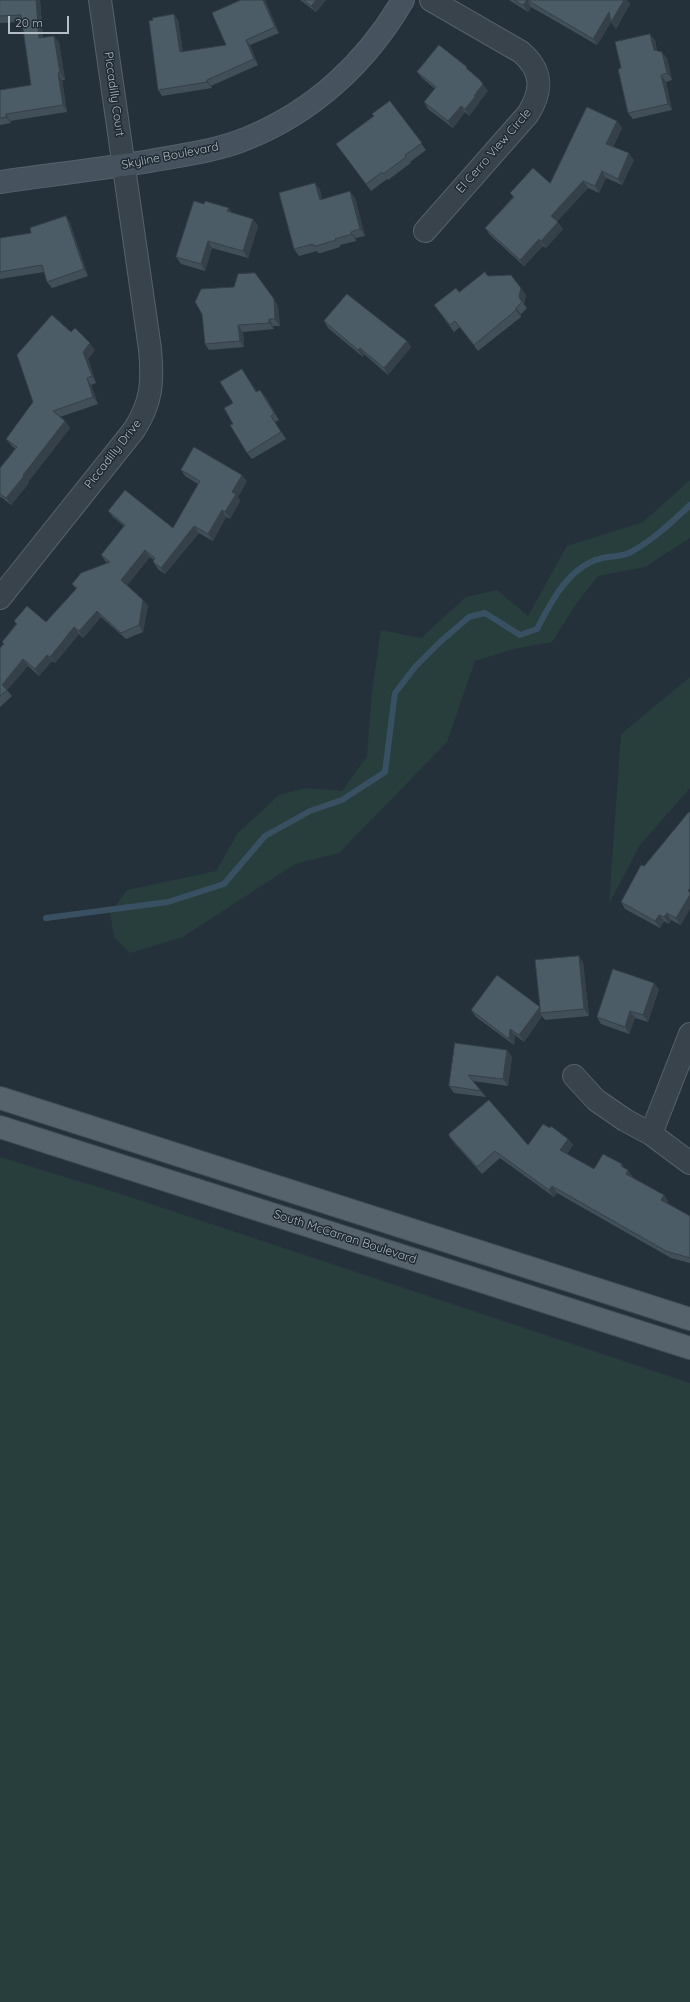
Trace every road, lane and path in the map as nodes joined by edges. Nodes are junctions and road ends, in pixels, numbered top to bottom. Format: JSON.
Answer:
{"nodes":[{"id":1,"x":100,"y":0,"type":"edge"},
{"id":2,"x":403,"y":0,"type":"edge"},
{"id":3,"x":431,"y":0,"type":"edge"},
{"id":4,"x":123,"y":165,"type":"junction"},
{"id":5,"x":0,"y":182,"type":"edge"},
{"id":6,"x":425,"y":231,"type":"dead end"},
{"id":7,"x":0,"y":598,"type":"edge"},
{"id":8,"x":690,"y":1034,"type":"edge"},
{"id":9,"x":574,"y":1076,"type":"dead end"},
{"id":10,"x":0,"y":1098,"type":"edge"},
{"id":11,"x":0,"y":1127,"type":"edge"},
{"id":12,"x":652,"y":1134,"type":"junction"},
{"id":13,"x":690,"y":1162,"type":"edge"},
{"id":14,"x":690,"y":1319,"type":"edge"},
{"id":15,"x":690,"y":1348,"type":"edge"}],
"edges":[{"from":1,"to":4,"type":"street","name":"Piccadilly Court"},
{"from":2,"to":4,"type":"street","name":"Skyline Boulevard"},
{"from":3,"to":6,"type":"street","name":"El Cerro View Circle"},
{"from":4,"to":5,"type":"street","name":"Skyline Boulevard"},
{"from":4,"to":7,"type":"street","name":"Piccadilly Drive"},
{"from":8,"to":12,"type":"street"},
{"from":9,"to":12,"type":"street"},
{"from":10,"to":14,"type":"main road"},
{"from":11,"to":15,"type":"main road","name":"South McCarran Boulevard"},
{"from":12,"to":13,"type":"street"}]}
